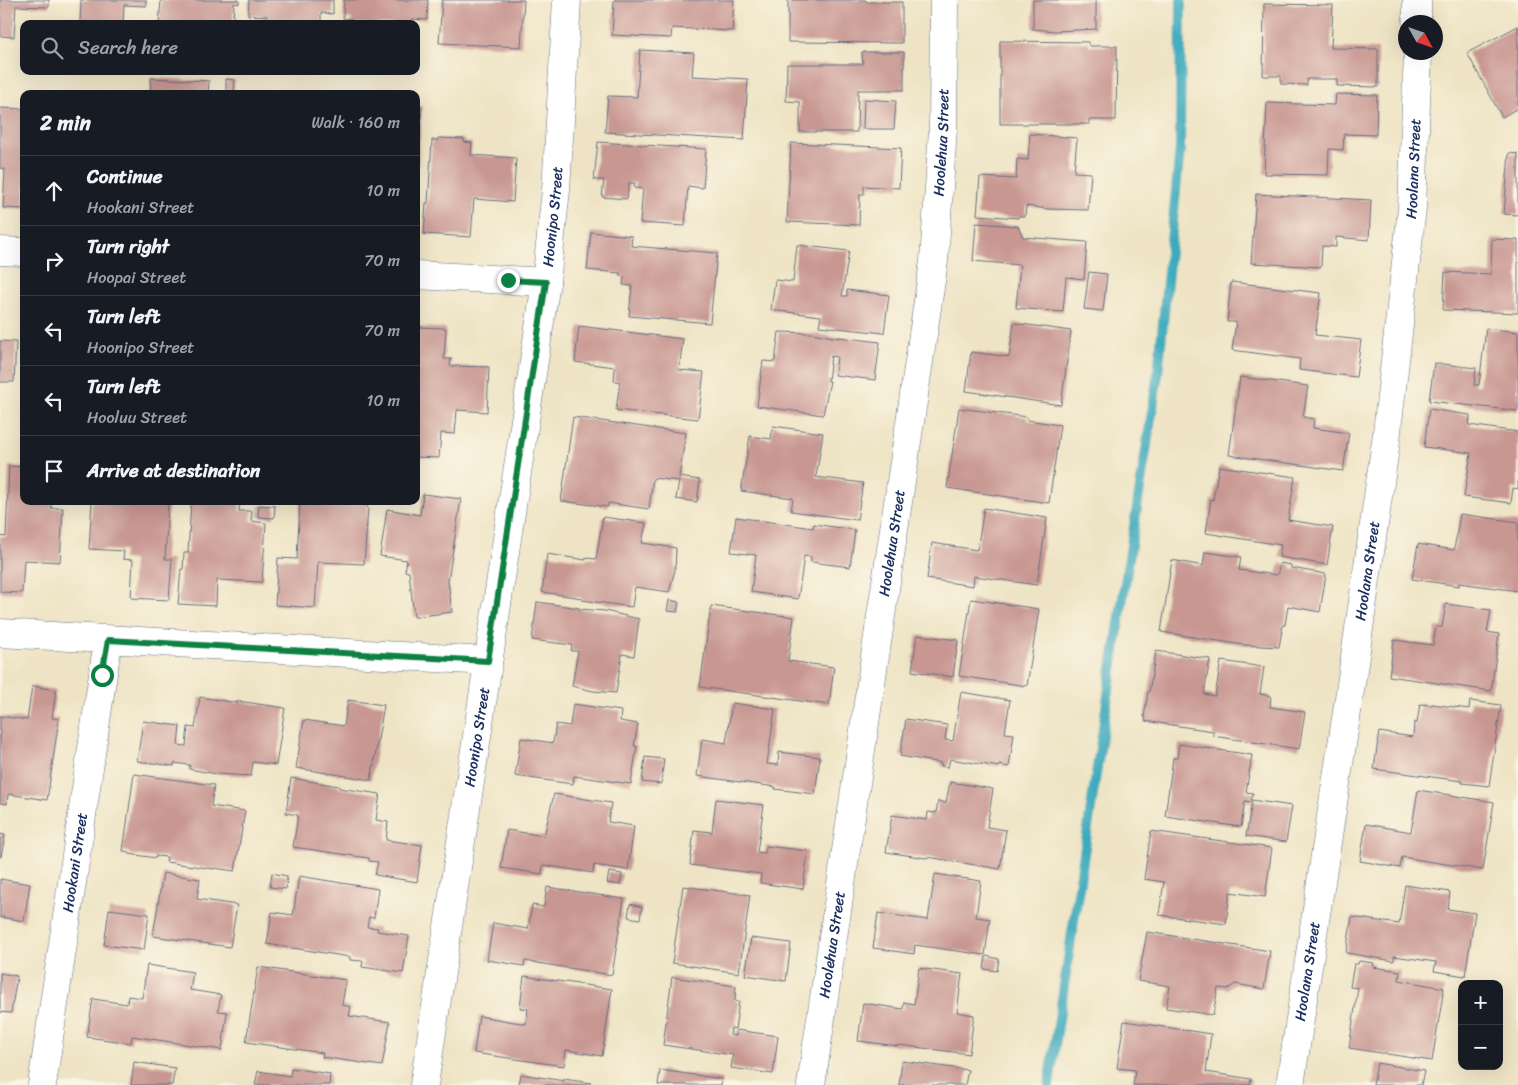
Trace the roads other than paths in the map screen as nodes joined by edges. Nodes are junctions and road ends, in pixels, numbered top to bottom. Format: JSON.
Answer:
{"nodes":[{"id":1,"x":568,"y":0,"type":"edge"},
{"id":2,"x":944,"y":0,"type":"edge"},
{"id":3,"x":1417,"y":0,"type":"edge"},
{"id":4,"x":1417,"y":15,"type":"edge"},
{"id":5,"x":1418,"y":60,"type":"edge"},
{"id":6,"x":0,"y":251,"type":"edge"},
{"id":7,"x":20,"y":252,"type":"edge"},
{"id":8,"x":420,"y":275,"type":"edge"},
{"id":9,"x":546,"y":282,"type":"junction"},
{"id":10,"x":0,"y":633,"type":"edge"},
{"id":11,"x":108,"y":640,"type":"junction"},
{"id":12,"x":488,"y":661,"type":"junction"},
{"id":13,"x":42,"y":1085,"type":"edge"},
{"id":14,"x":424,"y":1085,"type":"edge"},
{"id":15,"x":811,"y":1085,"type":"edge"},
{"id":16,"x":1290,"y":1085,"type":"edge"}],
"edges":[{"from":1,"to":9,"type":"street","name":"Hoonipo Street"},
{"from":2,"to":15,"type":"street","name":"Hoolehua Street"},
{"from":3,"to":4,"type":"street"},
{"from":5,"to":16,"type":"street","name":"Hoolana Street"},
{"from":6,"to":7,"type":"street"},
{"from":8,"to":9,"type":"street"},
{"from":9,"to":12,"type":"street","name":"Hoonipo Street"},
{"from":10,"to":11,"type":"street"},
{"from":11,"to":12,"type":"street"},
{"from":11,"to":13,"type":"street","name":"Hookani Street"},
{"from":12,"to":14,"type":"street","name":"Hoonipo Street"}]}
